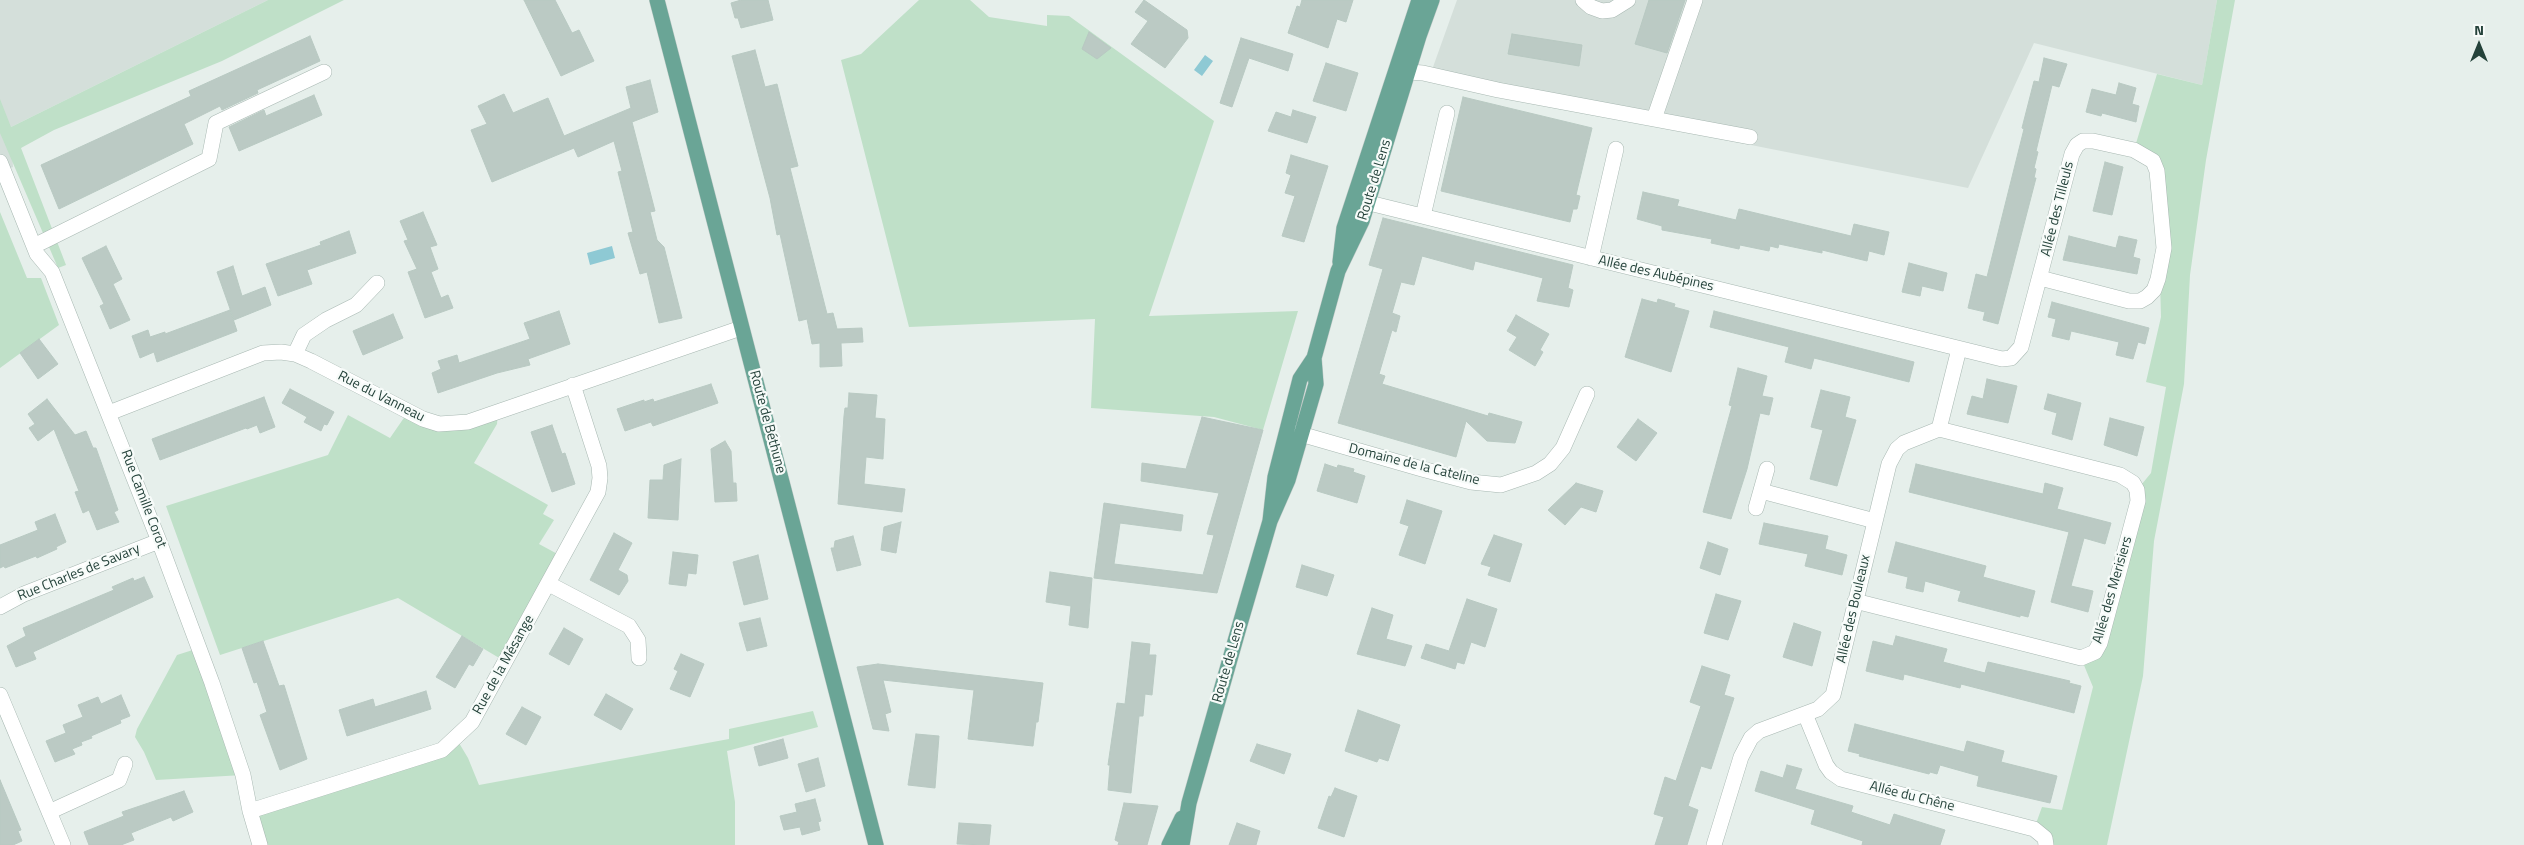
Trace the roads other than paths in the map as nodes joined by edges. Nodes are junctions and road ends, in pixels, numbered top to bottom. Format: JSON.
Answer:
{"nodes":[{"id":1,"x":656,"y":0,"type":"edge"},
{"id":2,"x":1419,"y":0,"type":"edge"},
{"id":3,"x":1432,"y":0,"type":"edge"},
{"id":4,"x":1583,"y":0,"type":"edge"},
{"id":5,"x":1628,"y":0,"type":"edge"},
{"id":6,"x":1695,"y":0,"type":"edge"},
{"id":7,"x":324,"y":72,"type":"dead end"},
{"id":8,"x":1409,"y":72,"type":"junction"},
{"id":9,"x":1447,"y":113,"type":"dead end"},
{"id":10,"x":1654,"y":119,"type":"junction"},
{"id":11,"x":1750,"y":138,"type":"dead end"},
{"id":12,"x":1616,"y":149,"type":"dead end"},
{"id":13,"x":0,"y":162,"type":"edge"},
{"id":14,"x":1353,"y":198,"type":"junction"},
{"id":15,"x":1368,"y":203,"type":"junction"},
{"id":16,"x":1423,"y":216,"type":"junction"},
{"id":17,"x":34,"y":246,"type":"junction"},
{"id":18,"x":1591,"y":258,"type":"junction"},
{"id":19,"x":1338,"y":271,"type":"junction"},
{"id":20,"x":2040,"y":278,"type":"junction"},
{"id":21,"x":377,"y":283,"type":"dead end"},
{"id":22,"x":742,"y":328,"type":"junction"},
{"id":23,"x":1959,"y":348,"type":"junction"},
{"id":24,"x":295,"y":354,"type":"junction"},
{"id":25,"x":1314,"y":358,"type":"junction"},
{"id":26,"x":573,"y":385,"type":"junction"},
{"id":27,"x":1587,"y":394,"type":"dead end"},
{"id":28,"x":109,"y":413,"type":"junction"},
{"id":29,"x":1939,"y":429,"type":"junction"},
{"id":30,"x":1286,"y":430,"type":"junction"},
{"id":31,"x":1302,"y":434,"type":"junction"},
{"id":32,"x":1768,"y":469,"type":"dead end"},
{"id":33,"x":1762,"y":491,"type":"junction"},
{"id":34,"x":1756,"y":508,"type":"dead end"},
{"id":35,"x":1270,"y":521,"type":"junction"},
{"id":36,"x":1875,"y":521,"type":"junction"},
{"id":37,"x":159,"y":541,"type":"junction"},
{"id":38,"x":549,"y":584,"type":"junction"},
{"id":39,"x":1855,"y":601,"type":"junction"},
{"id":40,"x":0,"y":607,"type":"edge"},
{"id":41,"x":639,"y":658,"type":"dead end"},
{"id":42,"x":0,"y":694,"type":"edge"},
{"id":43,"x":1805,"y":714,"type":"junction"},
{"id":44,"x":125,"y":764,"type":"dead end"},
{"id":45,"x":1188,"y":803,"type":"junction"},
{"id":46,"x":250,"y":811,"type":"junction"},
{"id":47,"x":49,"y":812,"type":"junction"},
{"id":48,"x":63,"y":845,"type":"edge"},
{"id":49,"x":260,"y":845,"type":"edge"},
{"id":50,"x":876,"y":845,"type":"edge"},
{"id":51,"x":1169,"y":845,"type":"edge"},
{"id":52,"x":1182,"y":845,"type":"edge"},
{"id":53,"x":1714,"y":845,"type":"edge"},
{"id":54,"x":2046,"y":845,"type":"edge"}],
"edges":[{"from":1,"to":22,"type":"main road","name":"Route de Béthune"},
{"from":2,"to":14,"type":"main road"},
{"from":3,"to":8,"type":"main road","name":"Route de Lens"},
{"from":4,"to":5,"type":"street"},
{"from":6,"to":10,"type":"street"},
{"from":7,"to":17,"type":"street"},
{"from":8,"to":10,"type":"street"},
{"from":8,"to":15,"type":"main road","name":"Route de Lens"},
{"from":9,"to":16,"type":"street"},
{"from":10,"to":11,"type":"street"},
{"from":12,"to":18,"type":"street"},
{"from":13,"to":17,"type":"street","name":"Rue Camille Corot"},
{"from":14,"to":15,"type":"street","name":"Allée des Aubépines"},
{"from":14,"to":19,"type":"main road"},
{"from":15,"to":16,"type":"street","name":"Allée des Aubépines"},
{"from":15,"to":19,"type":"main road","name":"Route de Lens"},
{"from":16,"to":18,"type":"street","name":"Allée des Aubépines"},
{"from":17,"to":28,"type":"street","name":"Rue Camille Corot"},
{"from":18,"to":23,"type":"street","name":"Allée des Aubépines"},
{"from":19,"to":25,"type":"main road","name":"Route de Lens"},
{"from":20,"to":20,"type":"street","name":"Allée des Tilleuls"},
{"from":20,"to":23,"type":"street","name":"Allée des Tilleuls"},
{"from":21,"to":24,"type":"street"},
{"from":22,"to":26,"type":"street","name":"Rue du Vanneau"},
{"from":22,"to":50,"type":"main road","name":"Route de Béthune"},
{"from":23,"to":29,"type":"street"},
{"from":24,"to":26,"type":"street","name":"Rue du Vanneau"},
{"from":24,"to":28,"type":"street","name":"Rue du Vanneau"},
{"from":25,"to":30,"type":"main road","name":"Route de Lens"},
{"from":25,"to":31,"type":"main road","name":"Route de Lens"},
{"from":26,"to":38,"type":"street","name":"Rue de la Mésange"},
{"from":27,"to":31,"type":"street","name":"Domaine de la Cateline"},
{"from":28,"to":37,"type":"street","name":"Rue Camille Corot"},
{"from":29,"to":36,"type":"street","name":"Allée des Bouleaux"},
{"from":29,"to":39,"type":"street","name":"Allée des Merisiers"},
{"from":30,"to":31,"type":"street","name":"Domaine de la Cateline"},
{"from":30,"to":35,"type":"main road","name":"Route de Lens"},
{"from":31,"to":35,"type":"main road","name":"Route de Lens"},
{"from":32,"to":33,"type":"street"},
{"from":33,"to":34,"type":"street"},
{"from":33,"to":36,"type":"street"},
{"from":35,"to":45,"type":"main road","name":"Route de Lens"},
{"from":36,"to":39,"type":"street","name":"Allée des Bouleaux"},
{"from":37,"to":40,"type":"street","name":"Rue Charles de Savary"},
{"from":37,"to":46,"type":"street","name":"Rue Camille Corot"},
{"from":38,"to":41,"type":"street"},
{"from":38,"to":46,"type":"street","name":"Rue de la Mésange"},
{"from":39,"to":43,"type":"street","name":"Allée des Bouleaux"},
{"from":42,"to":47,"type":"street"},
{"from":43,"to":53,"type":"street","name":"Allée des Bouleaux"},
{"from":43,"to":54,"type":"street","name":"Allée du Chêne"},
{"from":44,"to":47,"type":"street"},
{"from":45,"to":51,"type":"main road","name":"Route de Lens"},
{"from":45,"to":52,"type":"main road","name":"Route de Lens"},
{"from":46,"to":49,"type":"street","name":"Rue Camille Corot"},
{"from":47,"to":48,"type":"street"}]}
